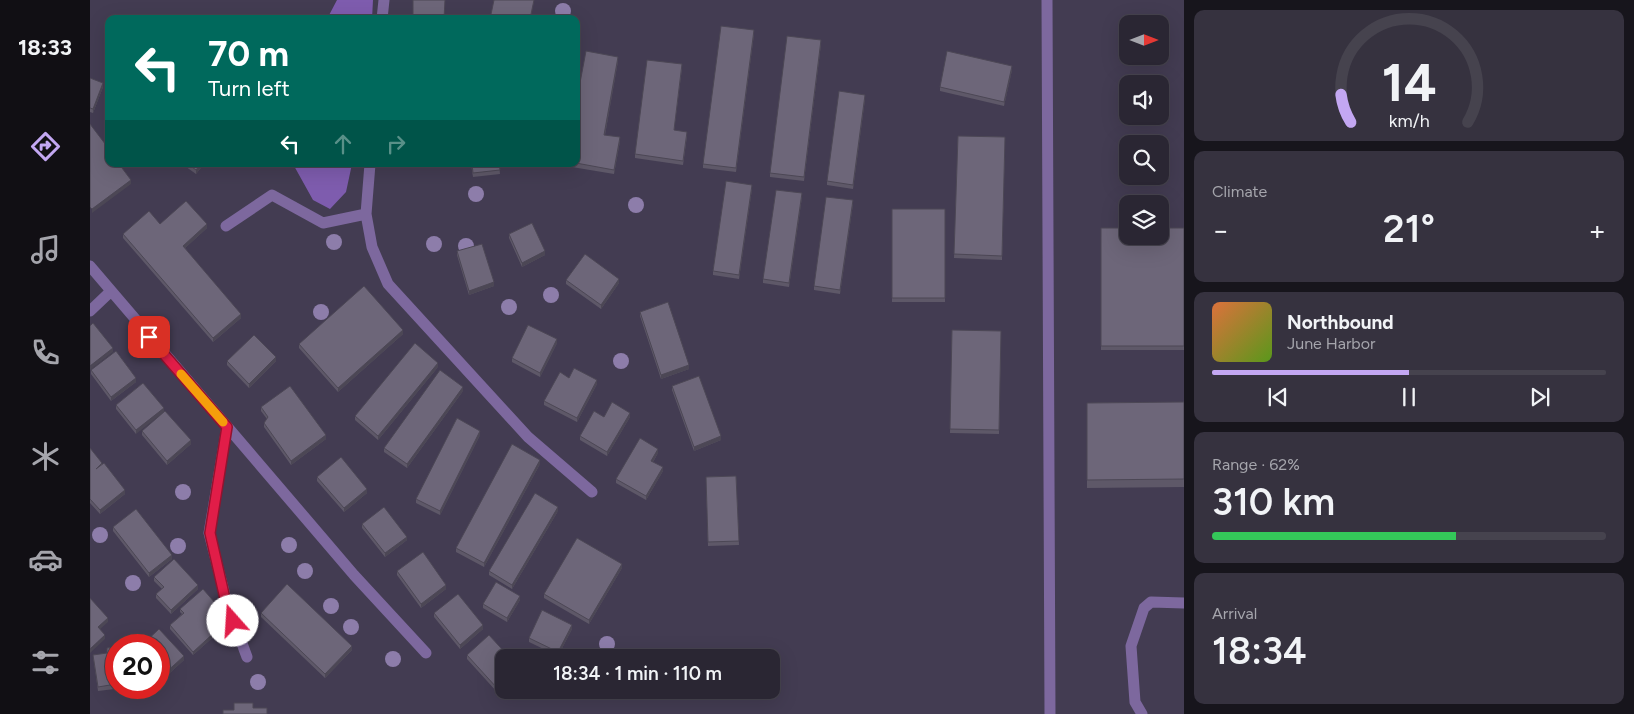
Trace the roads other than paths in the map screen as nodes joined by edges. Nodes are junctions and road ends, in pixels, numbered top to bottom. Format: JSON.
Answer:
{"nodes":[{"id":1,"x":384,"y":0,"type":"edge"},
{"id":2,"x":1047,"y":0,"type":"edge"},
{"id":3,"x":382,"y":15,"type":"edge"},
{"id":4,"x":370,"y":167,"type":"edge"},
{"id":5,"x":366,"y":214,"type":"junction"},
{"id":6,"x":226,"y":226,"type":"dead end"},
{"id":7,"x":90,"y":266,"type":"edge"},
{"id":8,"x":110,"y":292,"type":"junction"},
{"id":9,"x":90,"y":311,"type":"edge"},
{"id":10,"x":227,"y":427,"type":"junction"},
{"id":11,"x":592,"y":492,"type":"dead end"},
{"id":12,"x":1184,"y":603,"type":"edge"},
{"id":13,"x":426,"y":653,"type":"dead end"},
{"id":14,"x":247,"y":658,"type":"dead end"},
{"id":15,"x":1050,"y":714,"type":"edge"},
{"id":16,"x":1142,"y":714,"type":"edge"}],
"edges":[{"from":1,"to":3,"type":"lane"},
{"from":2,"to":15,"type":"lane"},
{"from":4,"to":5,"type":"lane"},
{"from":5,"to":6,"type":"lane"},
{"from":5,"to":11,"type":"lane"},
{"from":7,"to":8,"type":"lane"},
{"from":8,"to":9,"type":"lane"},
{"from":8,"to":10,"type":"lane"},
{"from":10,"to":13,"type":"lane"},
{"from":10,"to":14,"type":"lane"},
{"from":12,"to":16,"type":"lane"}]}
